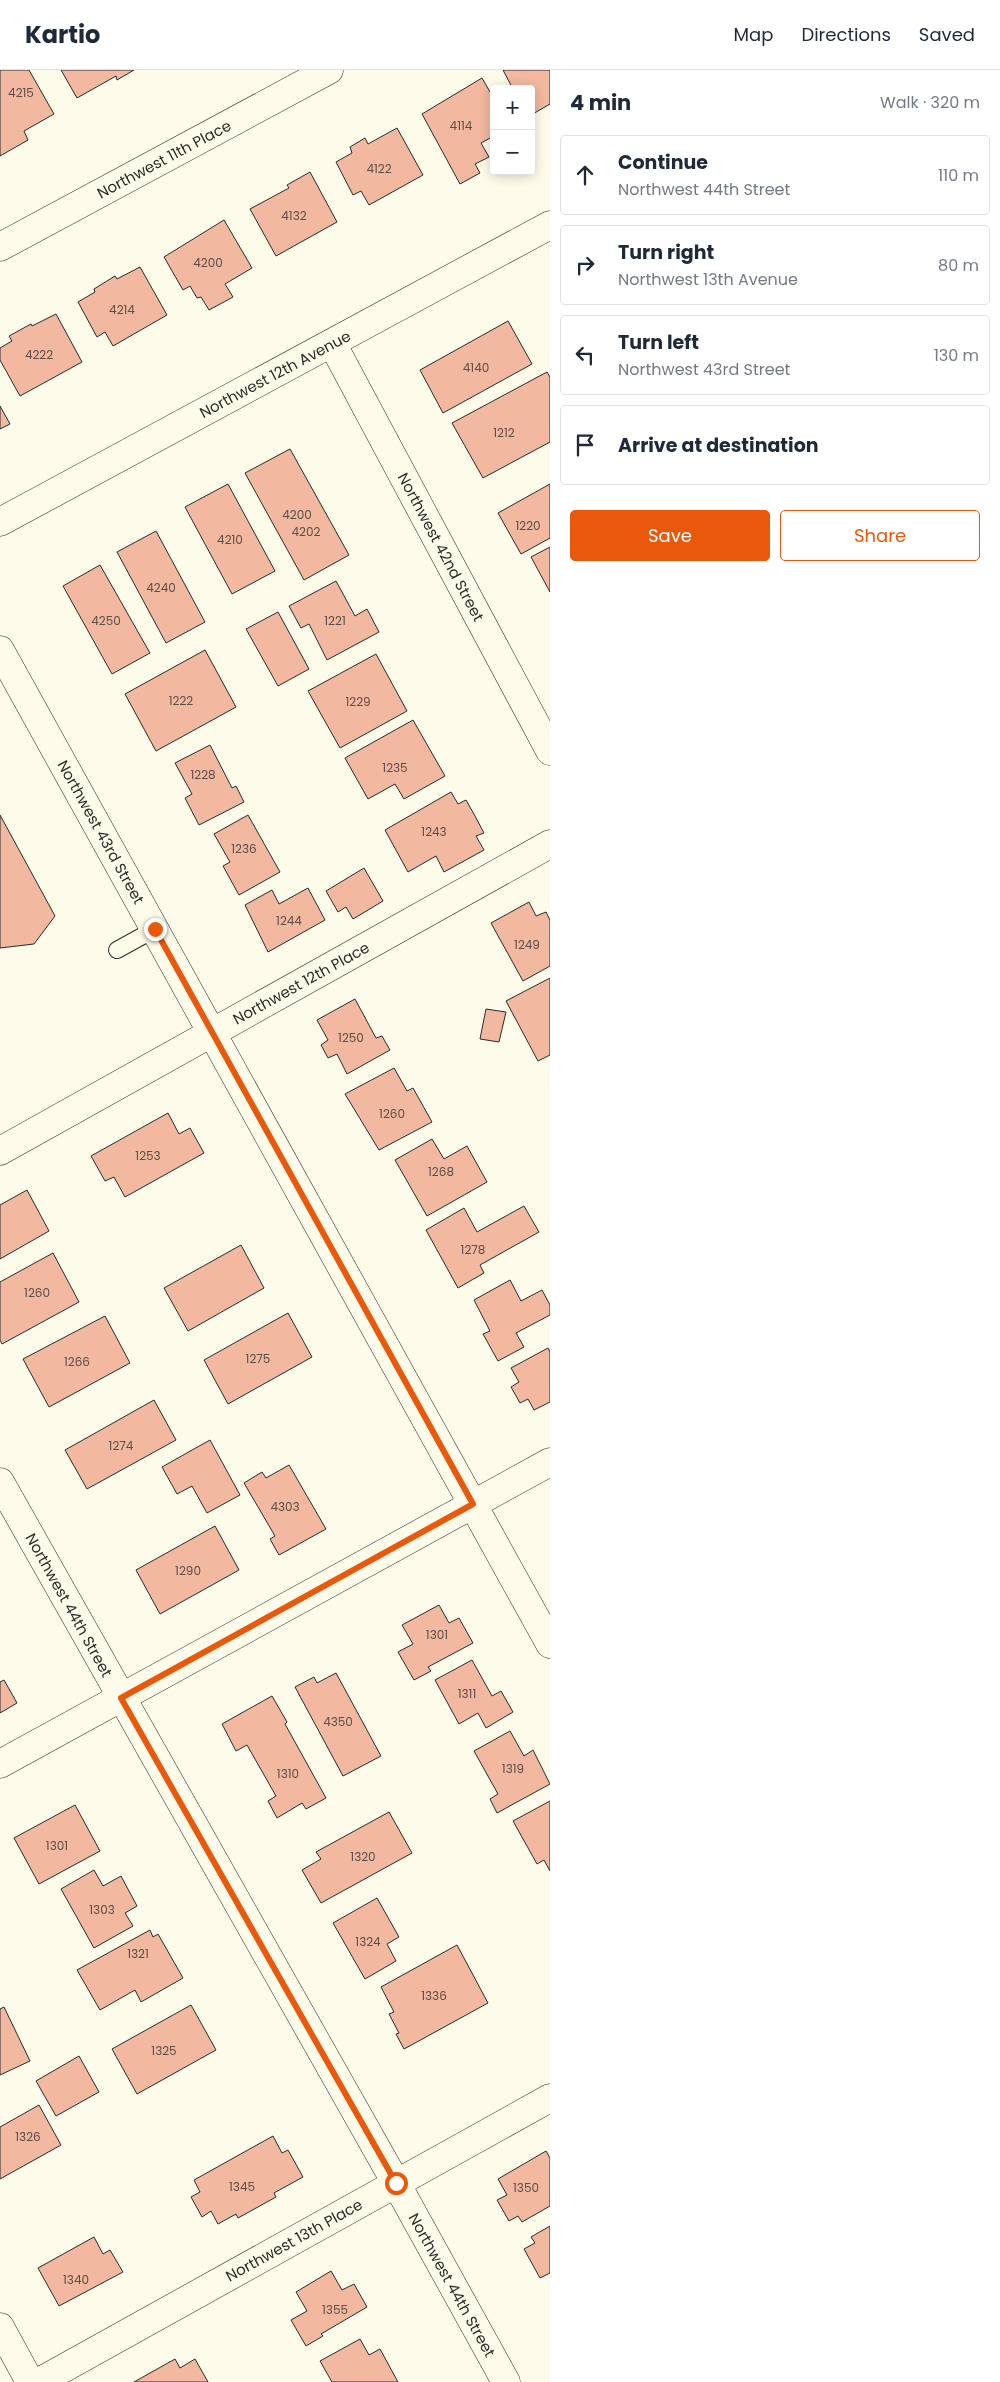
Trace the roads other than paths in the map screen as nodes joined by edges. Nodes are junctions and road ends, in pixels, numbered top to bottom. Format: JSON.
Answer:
{"nodes":[{"id":1,"x":329,"y":70,"type":"edge"},
{"id":2,"x":550,"y":225,"type":"edge"},
{"id":3,"x":0,"y":247,"type":"edge"},
{"id":4,"x":332,"y":343,"type":"junction"},
{"id":5,"x":0,"y":522,"type":"edge"},
{"id":6,"x":0,"y":650,"type":"edge"},
{"id":7,"x":550,"y":752,"type":"edge"},
{"id":8,"x":550,"y":844,"type":"edge"},
{"id":9,"x":155,"y":929,"type":"junction"},
{"id":10,"x":117,"y":950,"type":"dead end"},
{"id":11,"x":212,"y":1033,"type":"junction"},
{"id":12,"x":0,"y":1152,"type":"edge"},
{"id":13,"x":550,"y":1462,"type":"edge"},
{"id":14,"x":0,"y":1482,"type":"edge"},
{"id":15,"x":473,"y":1504,"type":"junction"},
{"id":16,"x":550,"y":1644,"type":"edge"},
{"id":17,"x":121,"y":1698,"type":"junction"},
{"id":18,"x":0,"y":1764,"type":"edge"},
{"id":19,"x":550,"y":2098,"type":"edge"},
{"id":20,"x":396,"y":2183,"type":"junction"},
{"id":21,"x":0,"y":2327,"type":"edge"},
{"id":22,"x":30,"y":2382,"type":"edge"},
{"id":23,"x":39,"y":2382,"type":"edge"},
{"id":24,"x":506,"y":2382,"type":"edge"}],
"edges":[{"from":1,"to":3,"type":"street","name":"Northwest 11th Place"},
{"from":2,"to":4,"type":"street","name":"Northwest 12th Avenue"},
{"from":4,"to":5,"type":"street","name":"Northwest 12th Avenue"},
{"from":4,"to":7,"type":"street","name":"Northwest 42nd Street"},
{"from":6,"to":9,"type":"street","name":"Northwest 43rd Street"},
{"from":8,"to":11,"type":"street","name":"Northwest 12th Place"},
{"from":9,"to":10,"type":"lane"},
{"from":9,"to":11,"type":"street","name":"Northwest 43rd Street"},
{"from":11,"to":12,"type":"street","name":"Northwest 12th Place"},
{"from":11,"to":15,"type":"street","name":"Northwest 43rd Street"},
{"from":13,"to":15,"type":"street"},
{"from":14,"to":17,"type":"street","name":"Northwest 44th Street"},
{"from":15,"to":16,"type":"street","name":"Northwest 43rd Street"},
{"from":15,"to":17,"type":"street"},
{"from":17,"to":18,"type":"street"},
{"from":17,"to":20,"type":"street","name":"Northwest 44th Street"},
{"from":19,"to":20,"type":"street","name":"Northwest 13th Place"},
{"from":20,"to":23,"type":"street","name":"Northwest 13th Place"},
{"from":20,"to":24,"type":"street","name":"Northwest 44th Street"},
{"from":21,"to":22,"type":"street"}]}
